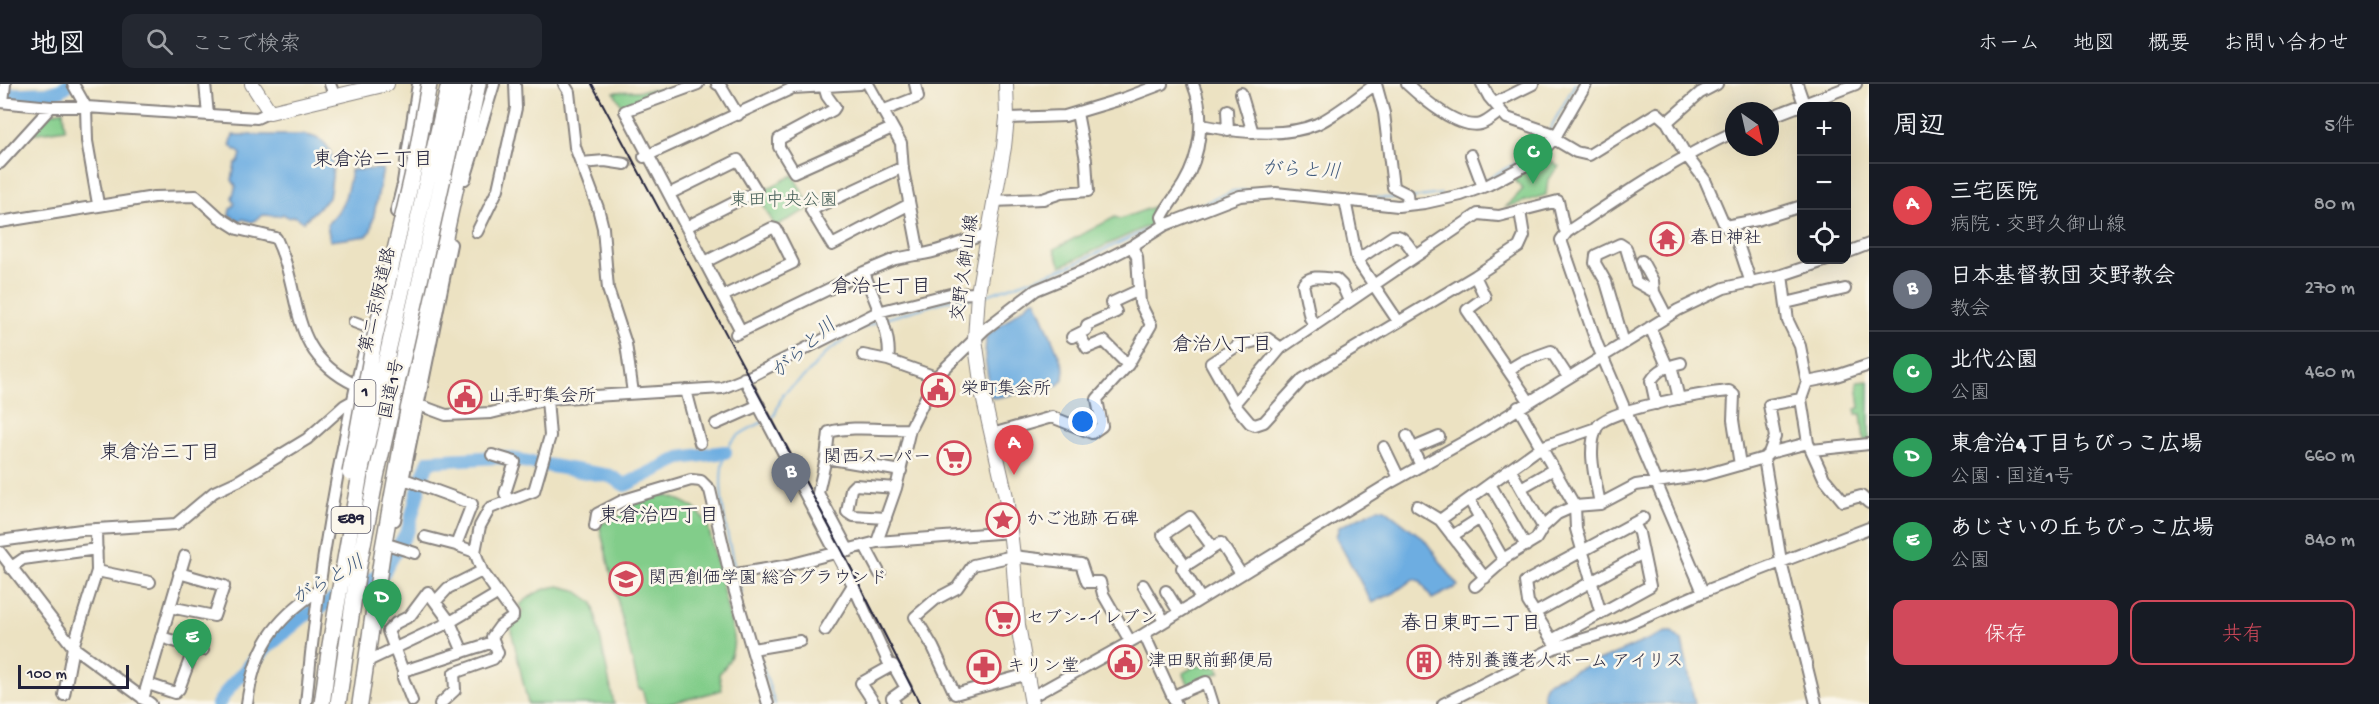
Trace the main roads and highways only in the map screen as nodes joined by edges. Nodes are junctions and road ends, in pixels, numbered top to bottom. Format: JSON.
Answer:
{"nodes":[{"id":1,"x":252,"y":84,"type":"edge"},
{"id":2,"x":387,"y":84,"type":"edge"},
{"id":3,"x":429,"y":84,"type":"edge"},
{"id":4,"x":435,"y":84,"type":"edge"},
{"id":5,"x":449,"y":84,"type":"edge"},
{"id":6,"x":464,"y":84,"type":"edge"},
{"id":7,"x":472,"y":84,"type":"edge"},
{"id":8,"x":478,"y":84,"type":"edge"},
{"id":9,"x":1006,"y":84,"type":"edge"},
{"id":10,"x":364,"y":87,"type":"edge"},
{"id":11,"x":332,"y":90,"type":"edge"},
{"id":12,"x":374,"y":407,"type":"junction"},
{"id":13,"x":376,"y":477,"type":"junction"},
{"id":14,"x":1032,"y":700,"type":"edge"},
{"id":15,"x":316,"y":704,"type":"edge"},
{"id":16,"x":322,"y":704,"type":"edge"},
{"id":17,"x":338,"y":704,"type":"edge"},
{"id":18,"x":360,"y":704,"type":"edge"}],
"edges":[{"from":1,"to":11,"type":"main road"},
{"from":2,"to":10,"type":"main road"},
{"from":3,"to":15,"type":"highway","name":"国道1号","number":"1","bridge":true},
{"from":4,"to":12,"type":"highway","bridge":true},
{"from":5,"to":12,"type":"highway","name":"第二京阪道路","number":"E89","bridge":true},
{"from":6,"to":13,"type":"highway","name":"第二京阪道路","number":"E89","bridge":true},
{"from":7,"to":13,"type":"highway","bridge":true},
{"from":8,"to":18,"type":"highway","name":"国道1号"},
{"from":9,"to":14,"type":"main road","name":"交野久御山線"},
{"from":10,"to":11,"type":"main road"},
{"from":12,"to":16,"type":"highway","name":"第二京阪道路","number":"E89","bridge":true},
{"from":13,"to":17,"type":"highway","name":"第二京阪道路","number":"E89","bridge":true}]}
